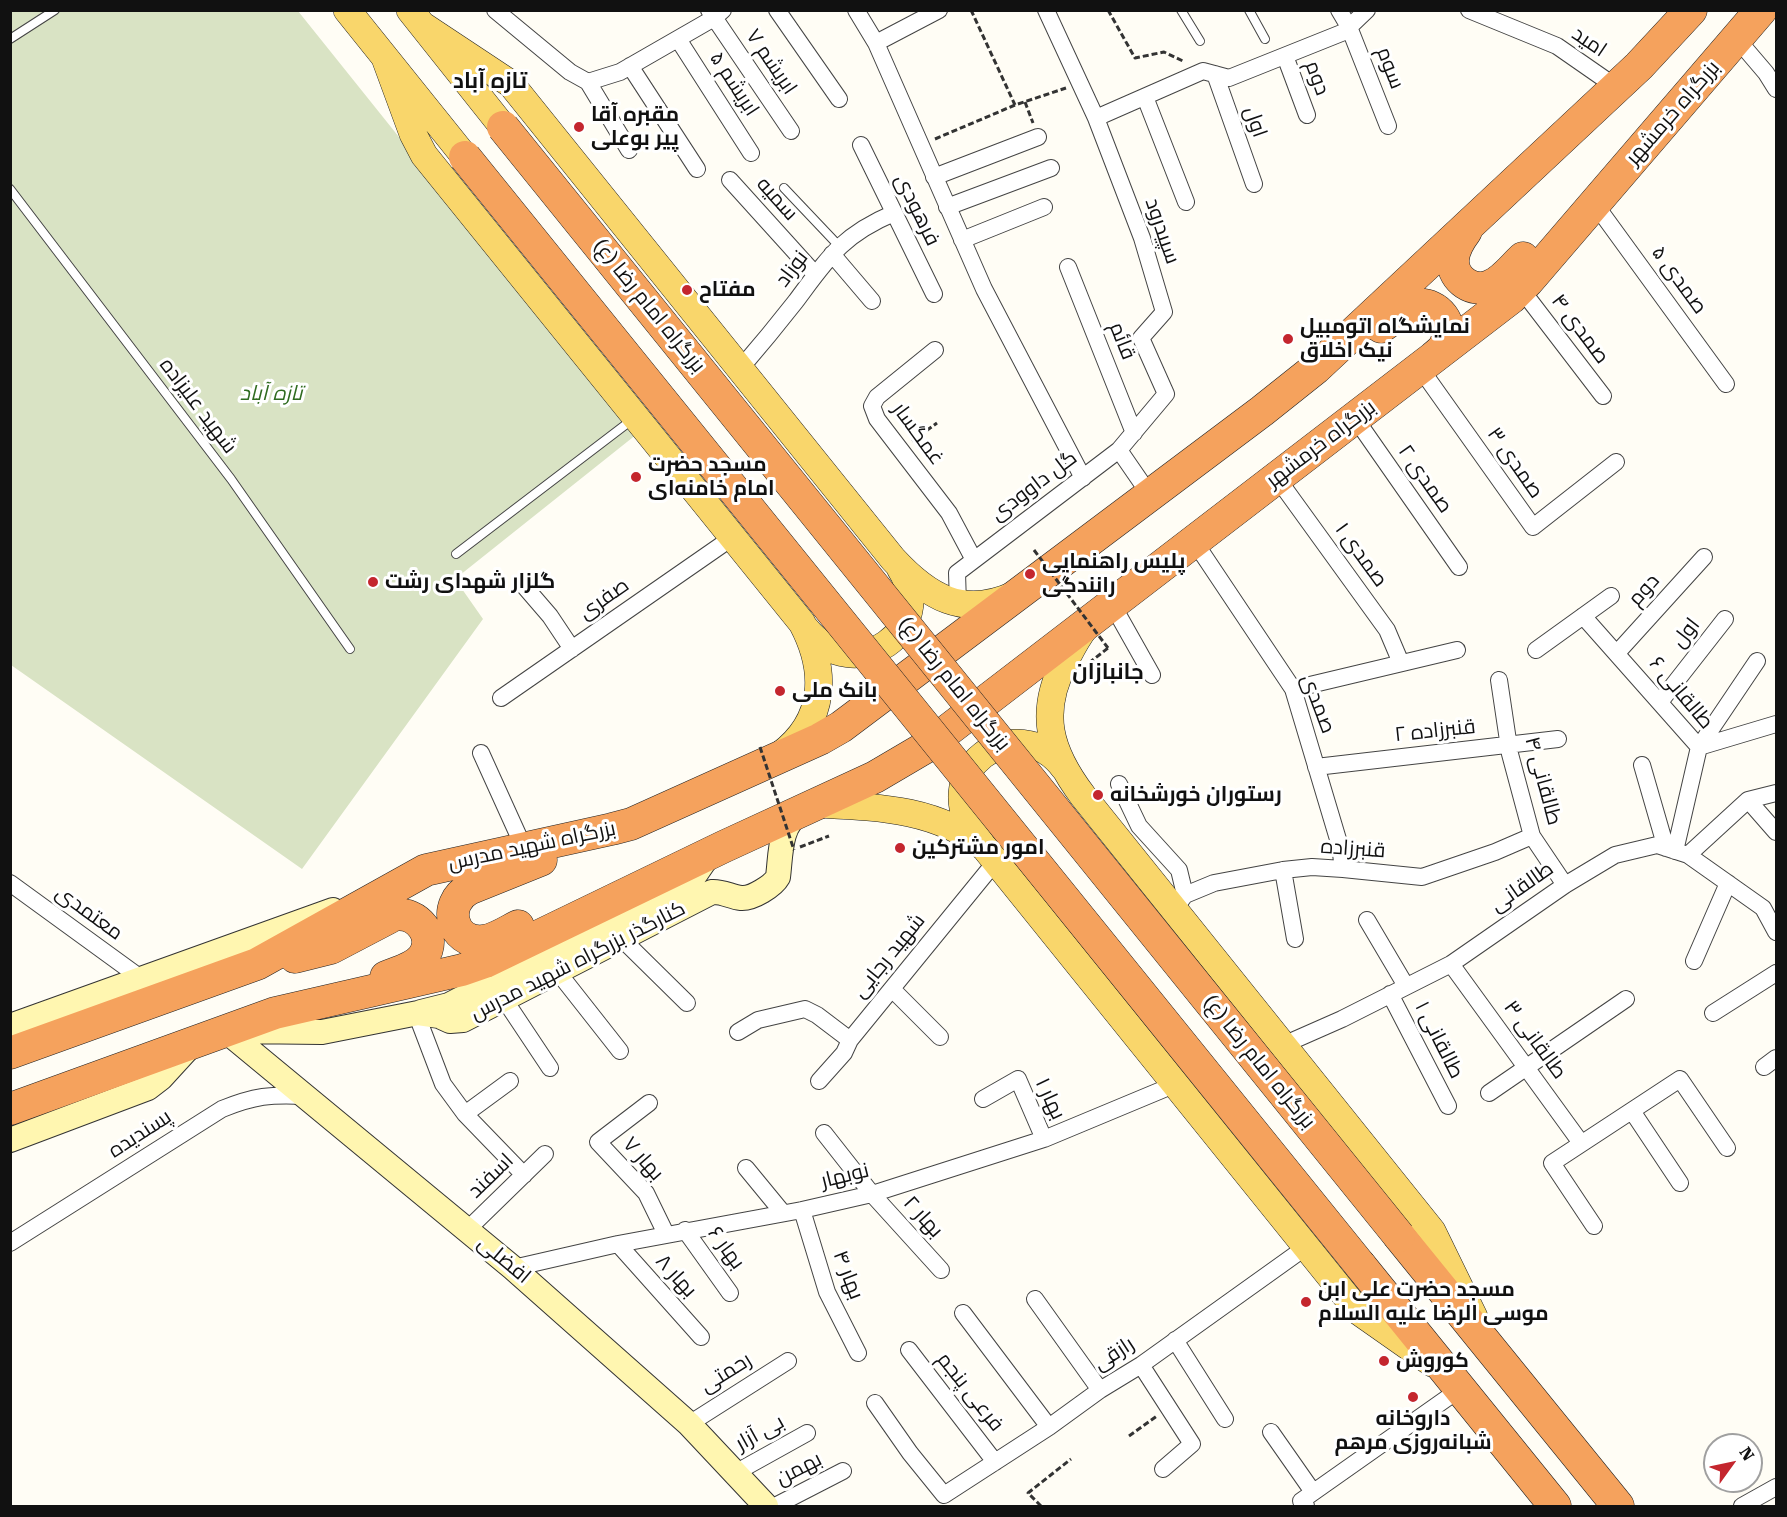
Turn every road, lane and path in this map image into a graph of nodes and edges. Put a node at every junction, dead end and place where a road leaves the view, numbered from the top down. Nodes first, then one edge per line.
1 (55, 10) edge
2 (347, 10) edge
3 (495, 10) edge
4 (777, 10) edge
5 (856, 10) edge
6 (939, 10) edge
7 (971, 10) edge
8 (1046, 10) edge
9 (1108, 10) edge
10 (1182, 10) edge
11 (1249, 10) edge
12 (1339, 10) edge
13 (1367, 10) edge
14 (1469, 10) edge
15 (1692, 10) edge
16 (1761, 10) edge
17 (715, 13) edge
18 (416, 18) edge
19 (1349, 27) junction
20 (10, 39) edge
21 (678, 39) junction
22 (1265, 39) dead end
23 (1737, 39) junction
24 (1200, 42) dead end
25 (876, 43) junction
26 (1285, 56) junction
27 (385, 58) junction
28 (630, 66) junction
29 (1209, 73) junction
30 (588, 82) junction
31 (1080, 84) junction
32 (1616, 87) junction
33 (1776, 90) edge
34 (1145, 97) junction
35 (839, 99) dead end
36 (1015, 105) junction
37 (1676, 110) junction
38 (1307, 115) dead end
39 (1096, 118) junction
40 (1388, 126) dead end
41 (503, 127) joint
42 (791, 131) dead end
43 (1038, 137) dead end
44 (861, 145) dead end
45 (920, 145) junction
46 (629, 150) dead end
47 (751, 153) dead end
48 (465, 157) joint
49 (1052, 168) dead end
50 (697, 169) dead end
51 (934, 177) junction
52 (730, 180) dead end
53 (1254, 184) dead end
54 (784, 188) dead end
55 (10, 189) edge
56 (1186, 202) dead end
57 (1595, 204) junction
58 (947, 207) junction
59 (1044, 207) dead end
60 (894, 213) junction
61 (1470, 225) junction
62 (962, 240) junction
63 (835, 250) junction
64 (1068, 267) dead end
65 (816, 274) junction
66 (1521, 289) junction
67 (934, 294) dead end
68 (872, 301) dead end
69 (935, 350) dead end
70 (1427, 363) junction
71 (740, 369) junction
72 (1726, 384) dead end
73 (1603, 396) dead end
74 (1262, 411) junction
75 (636, 417) junction
76 (1355, 418) junction
77 (937, 423) dead end
78 (1134, 433) junction
79 (901, 450) junction
80 (1119, 450) junction
81 (1616, 462) dead end
82 (1083, 478) junction
83 (1277, 478) junction
84 (1150, 495) junction
85 (733, 537) junction
86 (1194, 541) junction
87 (1034, 550) dead end
88 (456, 554) dead end
89 (1704, 557) dead end
90 (974, 560) junction
91 (894, 561) junction
92 (1459, 567) dead end
93 (525, 587) dead end
94 (1027, 588) junction
95 (1611, 596) dead end
96 (958, 603) junction
97 (1103, 611) junction
98 (1583, 616) junction
99 (1725, 619) dead end
100 (804, 625) junction
101 (350, 649) dead end
102 (572, 649) junction
103 (1457, 650) dead end
104 (1536, 650) dead end
105 (1617, 653) junction
106 (1757, 661) dead end
107 (1401, 663) junction
108 (1083, 668) dead end
109 (1152, 675) dead end
110 (1499, 680) dead end
111 (1293, 689) junction
112 (501, 698) dead end
113 (1660, 702) junction
114 (1776, 724) edge
115 (1558, 739) dead end
116 (1509, 746) junction
117 (1699, 747) junction
118 (481, 753) dead end
119 (760, 756) junction
120 (1642, 765) dead end
121 (1316, 766) junction
122 (1068, 774) junction
123 (1119, 784) dead end
124 (1776, 793) edge
125 (1748, 800) junction
126 (809, 807) junction
127 (631, 824) junction
128 (1776, 832) edge
129 (829, 836) dead end
130 (1532, 836) junction
131 (524, 848) junction
132 (1676, 852) junction
133 (710, 853) junction
134 (992, 856) junction
135 (1343, 869) junction
136 (1283, 870) junction
137 (669, 873) junction
138 (10, 883) edge
139 (1728, 883) junction
140 (400, 885) junction
141 (1565, 885) junction
142 (1180, 902) junction
143 (1367, 920) dead end
144 (1776, 932) edge
145 (622, 939) junction
146 (1295, 939) dead end
147 (1694, 961) dead end
148 (1451, 964) junction
149 (251, 966) junction
150 (557, 971) junction
151 (1776, 974) edge
152 (154, 988) junction
153 (892, 989) junction
154 (1398, 990) junction
155 (504, 999) junction
156 (1626, 999) dead end
157 (687, 1003) dead end
158 (416, 1013) junction
159 (1713, 1013) dead end
160 (325, 1017) junction
161 (10, 1026) edge
162 (226, 1031) junction
163 (738, 1032) dead end
164 (939, 1037) dead end
165 (850, 1040) junction
166 (193, 1042) junction
167 (1283, 1045) junction
168 (620, 1051) dead end
169 (10, 1053) edge
170 (1526, 1066) junction
171 (550, 1068) dead end
172 (510, 1081) dead end
173 (819, 1081) dead end
174 (1173, 1082) junction
175 (298, 1090) junction
176 (1489, 1093) dead end
177 (983, 1099) dead end
178 (649, 1103) dead end
179 (1448, 1106) dead end
180 (10, 1109) edge
181 (1632, 1111) junction
182 (465, 1114) junction
183 (824, 1133) dead end
184 (1044, 1138) junction
185 (10, 1140) edge
186 (1581, 1143) junction
187 (1727, 1148) dead end
188 (545, 1154) dead end
189 (746, 1168) dead end
190 (524, 1175) junction
191 (1680, 1183) dead end
192 (872, 1194) junction
193 (802, 1210) junction
194 (783, 1212) junction
195 (1594, 1226) dead end
196 (467, 1230) junction
197 (686, 1230) junction
198 (666, 1234) junction
199 (10, 1243) edge
200 (618, 1244) junction
201 (1306, 1247) junction
202 (513, 1268) junction
203 (941, 1270) dead end
204 (730, 1293) dead end
205 (1035, 1299) dead end
206 (963, 1313) dead end
207 (701, 1337) dead end
208 (1175, 1340) junction
209 (1486, 1343) junction
210 (909, 1350) dead end
211 (858, 1353) dead end
212 (788, 1361) dead end
213 (1141, 1365) junction
214 (1454, 1382) junction
215 (1100, 1390) junction
216 (875, 1403) dead end
217 (1169, 1409) junction
218 (1225, 1419) dead end
219 (689, 1424) junction
220 (1049, 1427) junction
221 (1271, 1432) dead end
222 (807, 1433) dead end
223 (1129, 1436) dead end
224 (1071, 1459) dead end
225 (995, 1462) junction
226 (1163, 1469) dead end
227 (843, 1471) dead end
228 (735, 1473) junction
229 (1776, 1487) edge
230 (1310, 1499) edge
231 (766, 1506) edge
232 (775, 1506) edge
233 (1040, 1506) edge
234 (1555, 1506) edge
235 (1618, 1506) edge
236 (1742, 1506) edge

1 - 20 lane
2 - 27 main road
3 - 30 street
4 - 35 street
5 - 25 street
6 - 25 street
7 - 36 path
8 - 31 street, سپیدرود
9 - 29 path
10 - 24 lane
11 - 22 lane
12 - 19 street, سوم
13 - 19 street
14 - 32 street, امید
15 - 32 highway
16 - 23 highway, بزرگراه خرمشهر
17 - 21 street
17 - 42 street, ابریشم ۷
18 - 41 main road, بزرگراه امام رضا (ع)
18 - 71 main road, بزرگراه امام رضا (ع)
19 - 26 street
19 - 40 street, سوم
21 - 28 street
21 - 47 street, ابریشم ۵
23 - 33 street
23 - 37 highway, بزرگراه خرمشهر
25 - 45 street
26 - 29 street
26 - 38 street, دوم
27 - 48 main road
27 - 75 main road
28 - 30 street
28 - 50 street
29 - 34 street
29 - 53 street, اول
30 - 46 street
31 - 36 path
31 - 39 street, سپیدرود
32 - 61 highway
34 - 39 street
34 - 56 street
36 - 45 path
37 - 57 highway, بزرگراه خرمشهر
37 - 61 highway
39 - 78 street, سپیدرود
41 - 209 highway, بزرگراه امام رضا (ع), bridge
43 - 51 street
44 - 60 street, فرهودی
45 - 51 street
48 - 214 highway, bridge
49 - 58 street
51 - 58 street
52 - 65 street, سمیه
54 - 63 lane
55 - 101 lane, شهید علیزاده
57 - 66 highway, بزرگراه خرمشهر
57 - 72 street, صمدی ۵
58 - 62 street
59 - 62 street
60 - 63 street, نوزاد
60 - 67 street, فرهودی
61 - 74 highway
62 - 82 street
63 - 65 street, نوزاد
63 - 68 street
64 - 78 street, قائم
65 - 71 street, نوزاد
66 - 70 highway, بزرگراه خرمشهر
66 - 73 street, صمدی ۴
69 - 79 street, غمگسار
70 - 74 highway
70 - 76 highway, بزرگراه خرمشهر
70 - 81 street, صمدی ۳
71 - 91 main road, بزرگراه امام رضا (ع)
74 - 84 highway
75 - 85 main road
75 - 88 lane
76 - 83 highway, بزرگراه خرمشهر
76 - 92 street, صمدی ۲
77 - 79 path
78 - 80 street, سپیدرود
79 - 90 street, غمگسار
80 - 82 street, گل داوودی
80 - 84 street
82 - 90 street, گل داوودی
83 - 86 highway, بزرگراه خرمشهر
83 - 107 street, صمدی ۱
84 - 94 highway
85 - 100 main road
85 - 102 street, صفری
86 - 97 highway, بزرگراه خرمشهر
86 - 111 street, صمدی
87 - 108 path, bridge
89 - 105 street, دوم
90 - 96 street, گل داوودی
91 - 96 main road
91 - 100 main road
93 - 102 street
94 - 96 main road
94 - 119 highway, بزرگراه شهید مدرس
95 - 98 street
97 - 109 street
97 - 122 main road, بزرگراه امام رضا (ع)
97 - 126 highway, بزرگراه خرمشهر
98 - 104 street
98 - 105 street, طالقانی ۶
99 - 113 street, اول
100 - 119 main road
102 - 112 street, صفری
103 - 107 street
105 - 113 street, طالقانی ۶
106 - 117 street
107 - 111 street
110 - 116 street, طالقانی ۴
111 - 121 street, صمدی
113 - 117 street, طالقانی ۶
114 - 117 street
115 - 116 street, قنبرزاده ۲
116 - 121 street, قنبرزاده ۲
116 - 130 street, طالقانی ۴
117 - 132 street, طالقانی ۶
118 - 131 street
119 - 127 highway, بزرگراه شهید مدرس
119 - 129 path, bridge
120 - 132 street
121 - 135 street, صمدی
122 - 134 main road
122 - 142 main road, بزرگراه امام رضا (ع)
123 - 142 street
124 - 125 street
125 - 128 street
125 - 132 street
126 - 133 highway
126 - 134 main road
126 - 145 street, کنارگذر بزرگراه شهید مدرس
127 - 131 highway, بزرگراه شهید مدرس
127 - 137 highway
130 - 135 street, قنبرزاده
130 - 141 street, طالقانی ۴
131 - 140 highway, بزرگراه شهید مدرس
132 - 139 street
132 - 141 street, طالقانی
133 - 137 highway
133 - 158 street
134 - 153 street, شهید رجایی
134 - 174 main road
135 - 136 street, قنبرزاده
136 - 142 street, قنبرزاده
136 - 146 street
137 - 160 highway
138 - 152 street, معتمدی
139 - 144 street
139 - 147 street
140 - 149 highway, بزرگراه شهید مدرس
140 - 152 street
141 - 148 street, طالقانی
142 - 167 main road, بزرگراه امام رضا (ع)
143 - 154 street, طالقانی ۱
145 - 150 street, کنارگذر بزرگراه شهید مدرس
145 - 157 street
148 - 154 street, طالقانی
148 - 170 street, طالقانی ۳
149 - 152 highway, بزرگراه شهید مدرس
149 - 160 highway
150 - 155 street, کنارگذر بزرگراه شهید مدرس
150 - 168 street
151 - 159 street
152 - 161 street
152 - 169 highway, بزرگراه شهید مدرس
153 - 164 street
153 - 165 street, شهید رجایی
154 - 167 street, طالقانی
154 - 179 street, طالقانی ۱
155 - 158 street, کنارگذر بزرگراه شهید مدرس
155 - 171 street
156 - 170 street
158 - 160 street, کنارگذر بزرگراه شهید مدرس
158 - 182 street
160 - 162 highway
160 - 175 street, کنارگذر بزرگراه شهید مدرس
162 - 166 highway
162 - 175 street, افضلی
163 - 165 street
165 - 173 street, شهید رجایی
166 - 180 highway
166 - 185 street
167 - 209 main road, بزرگراه امام رضا (ع)
170 - 176 street
170 - 186 street, طالقانی ۳
172 - 182 street
174 - 184 street, نوبهار
174 - 201 main road
175 - 196 street, افضلی
175 - 199 street, پسندیده
177 - 184 street, بهار ۱
178 - 198 street, بهار ۷
181 - 186 street
181 - 187 street
181 - 191 street
182 - 190 street
183 - 192 street, بهار ۲
184 - 192 street, نوبهار
186 - 195 street
188 - 190 street, اسفند
189 - 194 street
190 - 196 street, اسفند
192 - 193 street, نوبهار
192 - 203 street, بهار ۲
193 - 194 street, نوبهار
193 - 211 street, بهار ۴
194 - 197 street, نوبهار
196 - 202 street, افضلی
197 - 198 street, نوبهار
197 - 204 street, بهار ۶
198 - 200 street, نوبهار
200 - 202 street, نوبهار
200 - 207 street, بهار ۸
201 - 208 street, رازقی
201 - 214 main road
202 - 219 street, افضلی
205 - 215 street
206 - 220 street
208 - 213 street, رازقی
208 - 218 street
209 - 235 highway, بزرگراه امام رضا (ع)
210 - 225 street, فرعی پنجم
212 - 219 street, رحمتی
213 - 215 street, رازقی
213 - 217 street
214 - 230 street
214 - 234 highway
215 - 220 street, رازقی
216 - 225 street, رازقی
217 - 223 path
217 - 226 street
219 - 228 street, افضلی
220 - 225 street, رازقی
221 - 230 street
222 - 228 street, بی آزار
224 - 233 path
227 - 232 street, بهمن
228 - 231 street, افضلی
229 - 236 street

